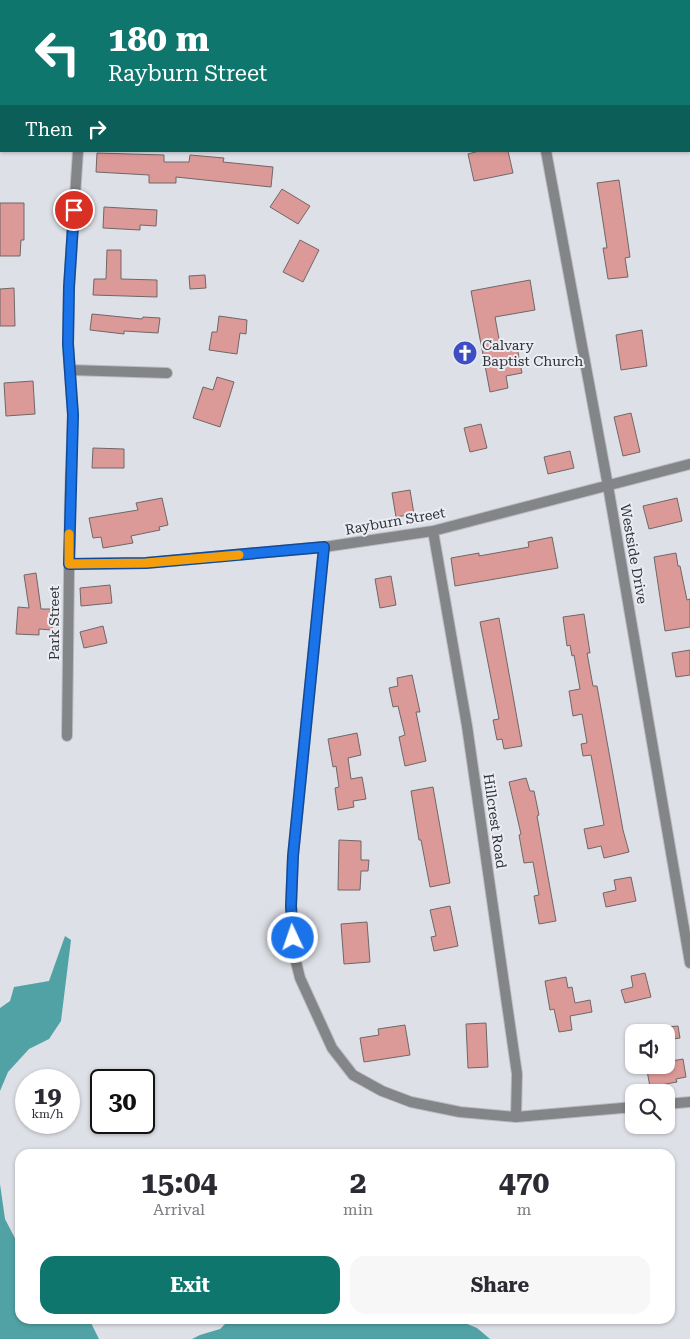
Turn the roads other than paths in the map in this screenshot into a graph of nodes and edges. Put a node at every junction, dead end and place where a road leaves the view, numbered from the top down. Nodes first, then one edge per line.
1 (78, 152) edge
2 (546, 152) edge
3 (70, 370) junction
4 (166, 373) dead end
5 (690, 464) edge
6 (608, 486) junction
7 (434, 530) junction
8 (324, 547) junction
9 (69, 564) junction
10 (67, 736) dead end
11 (690, 963) edge
12 (690, 1102) edge
13 (675, 1103) edge
14 (625, 1108) edge
15 (516, 1117) junction

1 - 3 street, Park Street
2 - 6 street, Westside Drive
3 - 4 street
3 - 9 street, Park Street
5 - 6 street, Rayburn Street
6 - 7 street, Rayburn Street
6 - 11 street, Westside Drive
7 - 8 street, Rayburn Street
7 - 15 street, Hillcrest Road
8 - 9 street, Rayburn Street
8 - 15 street
9 - 10 street, Park Street
12 - 13 street
14 - 15 street

